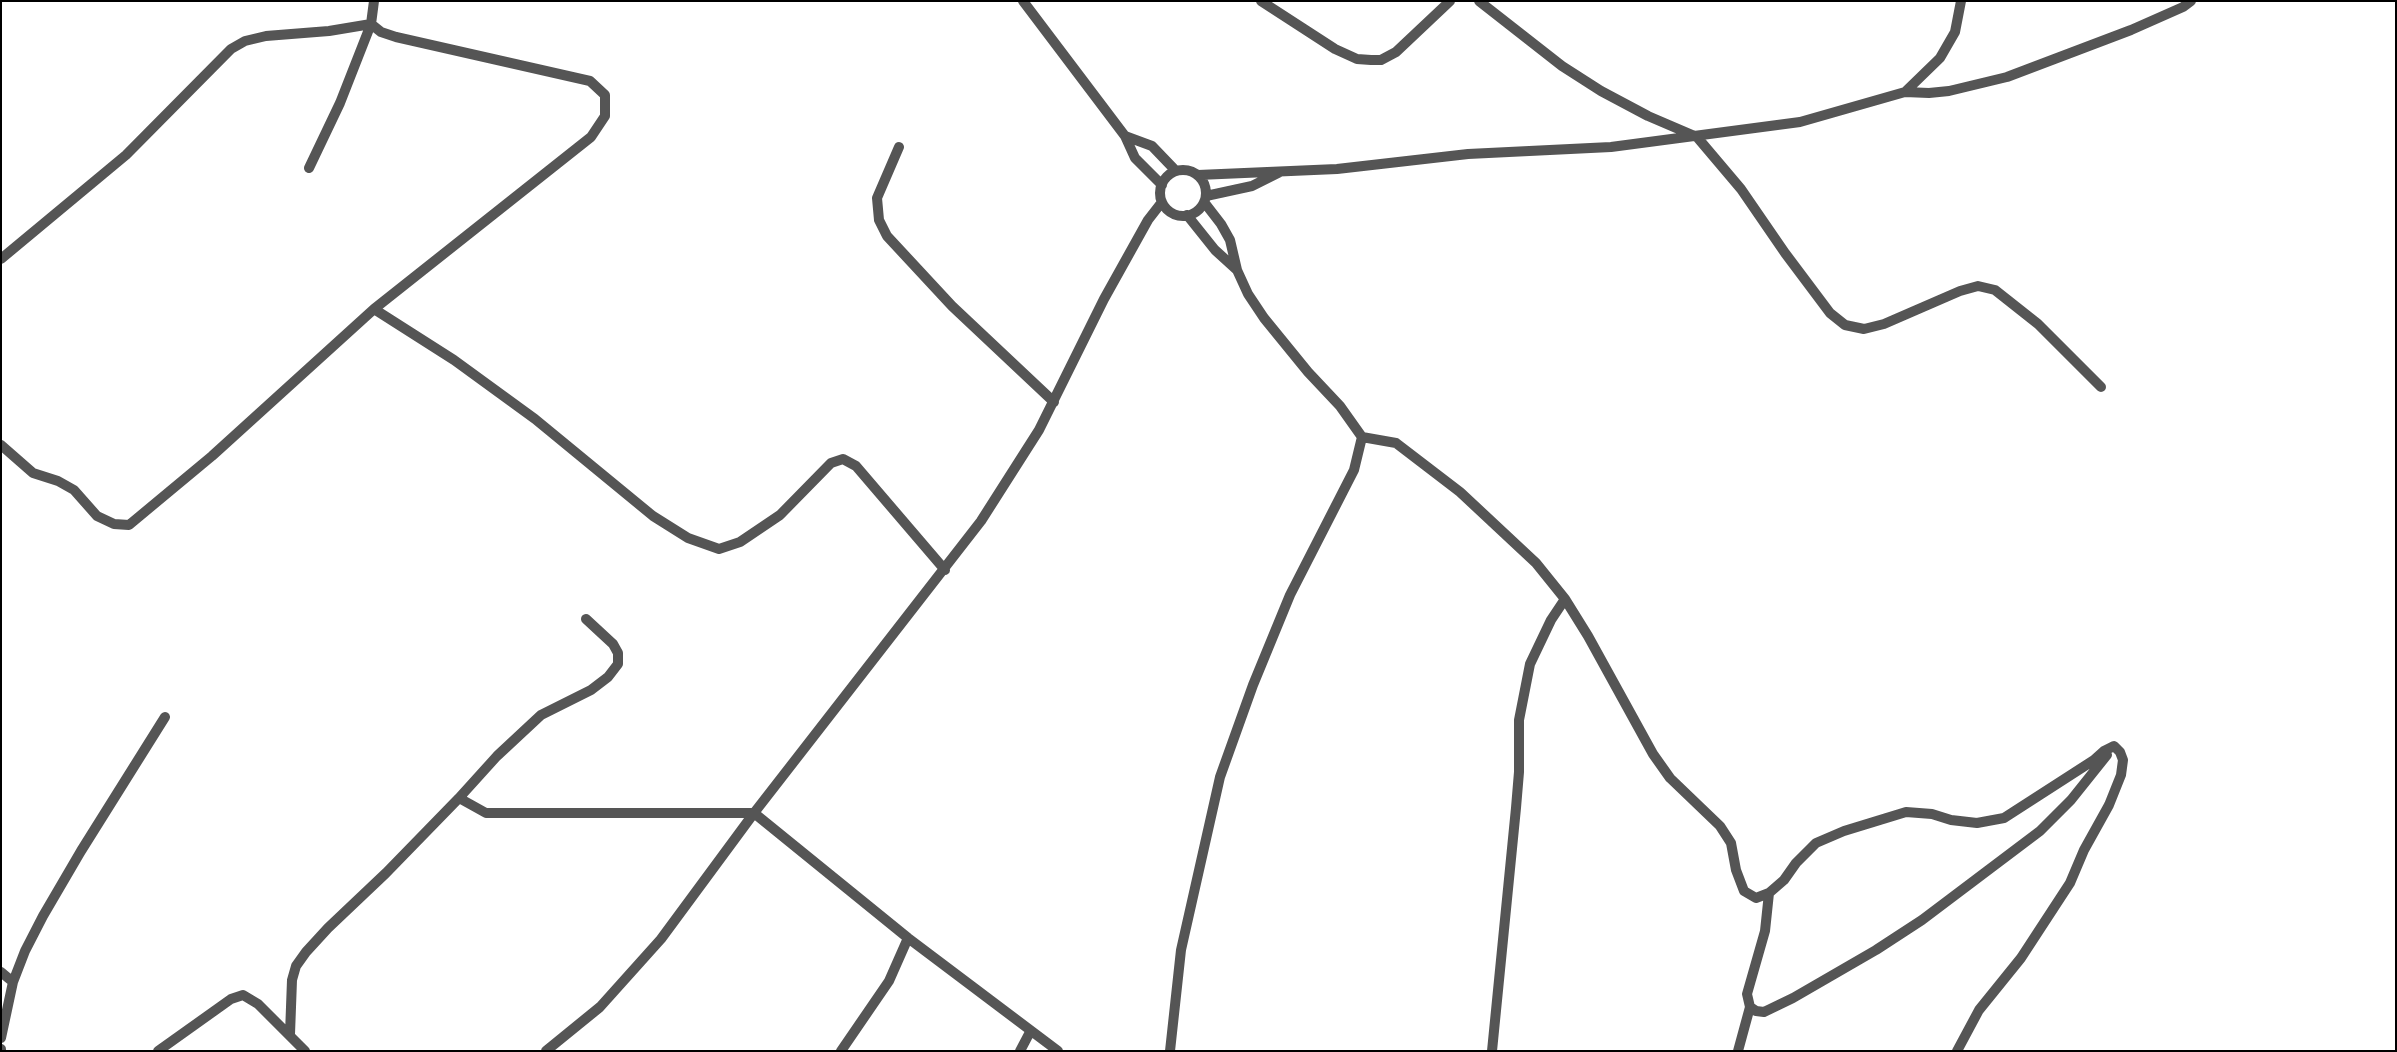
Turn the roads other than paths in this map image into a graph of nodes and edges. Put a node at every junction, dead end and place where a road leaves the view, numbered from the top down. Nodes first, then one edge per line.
1 (374, 1) edge
2 (1023, 1) edge
3 (1261, 1) edge
4 (1450, 1) edge
5 (1479, 1) edge
6 (1961, 1) edge
7 (2191, 1) edge
8 (371, 24) junction
9 (1905, 92) junction
10 (1125, 136) junction
11 (1697, 137) junction
12 (899, 147) dead end
13 (309, 168) dead end
14 (1176, 171) junction
15 (1281, 172) junction
16 (1198, 175) junction
17 (1162, 185) junction
18 (1205, 199) junction
19 (1162, 202) junction
20 (1187, 215) junction
21 (1, 259) edge
22 (1237, 270) junction
23 (374, 309) junction
24 (2101, 387) dead end
25 (1054, 402) junction
26 (1362, 437) junction
27 (1, 445) edge
28 (945, 570) junction
29 (1565, 600) junction
30 (586, 619) dead end
31 (165, 717) dead end
32 (2114, 746) junction
33 (459, 798) junction
34 (754, 813) junction
35 (1770, 893) junction
36 (908, 938) junction
37 (1, 972) edge
38 (13, 982) junction
39 (1750, 1007) junction
40 (1030, 1032) junction
41 (290, 1034) junction
42 (1, 1038) edge
43 (158, 1051) edge
44 (305, 1051) edge
45 (546, 1051) edge
46 (841, 1051) edge
47 (1020, 1051) edge
48 (1058, 1051) edge
49 (1170, 1051) edge
50 (1492, 1051) edge
51 (1738, 1051) edge
52 (1957, 1051) edge

1 - 8 street
2 - 10 street
3 - 4 street
5 - 11 street
6 - 9 street
7 - 9 street
8 - 13 street
8 - 21 street
8 - 23 street
9 - 11 street
10 - 14 street
10 - 17 street
11 - 15 street
11 - 24 street
12 - 25 street
14 - 16 street
14 - 17 street
15 - 16 street
15 - 18 street
16 - 18 street
17 - 19 street
18 - 20 street
18 - 22 street
19 - 20 street
19 - 25 street
20 - 22 street
22 - 26 street
23 - 27 street
23 - 28 street
25 - 28 street
26 - 29 street
26 - 49 street
28 - 34 street
29 - 35 street
29 - 50 street
30 - 33 street
31 - 38 street
32 - 35 street
32 - 39 street
32 - 52 street
33 - 34 street
33 - 41 street
34 - 36 street
34 - 45 street
35 - 39 street
36 - 40 street
36 - 46 street
37 - 38 street
38 - 42 street
39 - 51 street
40 - 47 street
40 - 48 street
41 - 43 street
41 - 44 street

